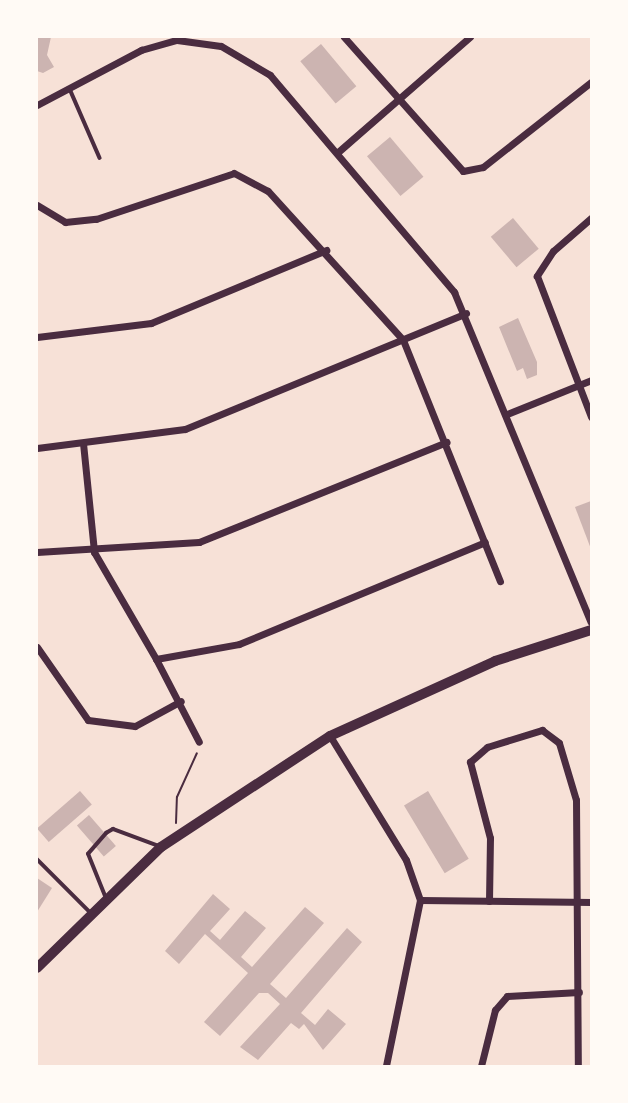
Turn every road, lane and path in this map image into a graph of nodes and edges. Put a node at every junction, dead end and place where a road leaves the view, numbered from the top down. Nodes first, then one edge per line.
1 (344, 37) edge
2 (470, 37) edge
3 (591, 82) edge
4 (70, 87) junction
5 (397, 101) junction
6 (37, 105) edge
7 (338, 152) junction
8 (100, 158) dead end
9 (37, 205) edge
10 (591, 218) edge
11 (326, 250) junction
12 (466, 313) junction
13 (37, 337) edge
14 (402, 340) junction
15 (591, 380) edge
16 (579, 385) junction
17 (507, 414) junction
18 (591, 417) edge
19 (447, 442) junction
20 (83, 443) junction
21 (37, 448) edge
22 (485, 542) junction
23 (37, 552) edge
24 (93, 552) junction
25 (500, 581) dead end
26 (591, 622) edge
27 (591, 629) edge
28 (37, 647) edge
29 (156, 659) junction
30 (181, 701) junction
31 (330, 736) junction
32 (199, 742) joint
33 (179, 833) junction
34 (161, 847) junction
35 (37, 859) edge
36 (105, 896) junction
37 (420, 900) junction
38 (489, 901) junction
39 (578, 902) junction
40 (591, 902) edge
41 (89, 911) junction
42 (37, 968) edge
43 (579, 992) junction
44 (386, 1066) edge
45 (481, 1066) edge
46 (578, 1066) edge

1 - 5 street
2 - 5 street
3 - 5 street
4 - 6 street
4 - 7 street
4 - 8 lane
5 - 7 street
7 - 12 street
9 - 11 street
10 - 16 street
11 - 13 street
11 - 14 street
12 - 14 street
12 - 17 street
14 - 19 street
14 - 20 street
15 - 16 street
16 - 17 street
16 - 18 street
17 - 26 street
19 - 22 street
19 - 24 street
20 - 21 street
20 - 24 street
22 - 25 street
22 - 29 street
23 - 24 street
24 - 29 street
27 - 31 street
28 - 30 street
29 - 30 street
30 - 32 street
31 - 33 street
31 - 37 street
32 - 33 path
33 - 34 street
34 - 36 street
34 - 36 lane
35 - 41 lane
36 - 41 street
37 - 38 street
37 - 44 street
38 - 39 street
38 - 39 street
39 - 40 street
39 - 43 street
41 - 42 street
43 - 45 street
43 - 46 street

